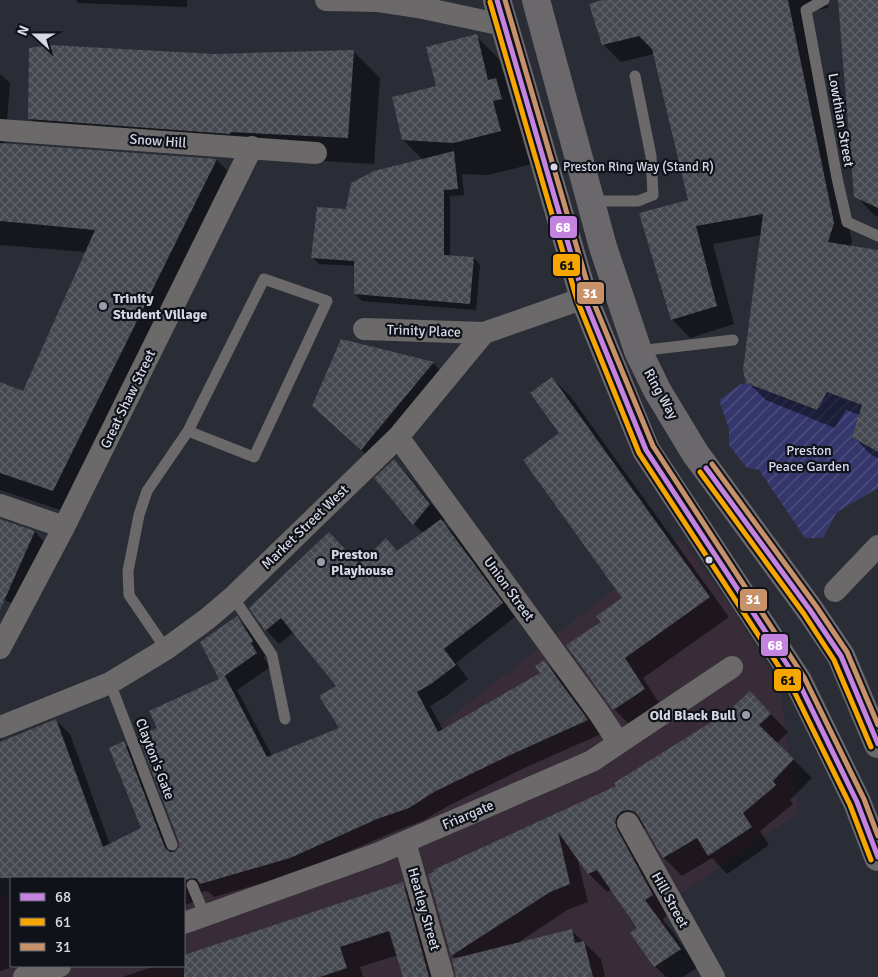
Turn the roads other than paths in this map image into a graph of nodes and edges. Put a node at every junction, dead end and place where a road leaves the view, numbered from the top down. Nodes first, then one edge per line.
1 (326, 0) edge
2 (378, 0) edge
3 (467, 0) edge
4 (536, 0) edge
5 (824, 0) edge
6 (494, 15) edge
7 (635, 76) dead end
8 (0, 130) edge
9 (252, 147) junction
10 (316, 153) dead end
11 (590, 201) junction
12 (878, 236) edge
13 (584, 298) junction
14 (364, 329) dead end
15 (484, 333) junction
16 (733, 340) dead end
17 (638, 351) junction
18 (188, 431) junction
19 (398, 437) junction
20 (0, 505) edge
21 (64, 527) junction
22 (878, 546) edge
23 (835, 591) dead end
24 (233, 597) junction
25 (2, 640) edge
26 (166, 649) junction
27 (732, 667) dead end
28 (110, 684) junction
29 (285, 719) dead end
30 (0, 727) edge
31 (618, 742) junction
32 (878, 744) edge
33 (628, 823) dead end
34 (405, 842) junction
35 (172, 845) dead end
36 (878, 858) edge
37 (192, 885) dead end
38 (205, 916) junction
39 (185, 923) edge
40 (57, 967) edge
41 (24, 977) edge
42 (443, 977) edge
43 (714, 977) edge

1 - 2 street
2 - 6 street
3 - 6 street
4 - 11 highway, Ring Way
5 - 12 lane, Lowthian Street
6 - 13 highway
7 - 11 lane
8 - 9 street, Snow Hill
9 - 10 street, Snow Hill
9 - 21 street, Great Shaw Street
11 - 17 highway, Ring Way
13 - 15 street
13 - 36 highway
14 - 15 street, Trinity Place
15 - 19 street, Market Street West
16 - 17 lane
17 - 32 highway, Ring Way
18 - 18 lane
18 - 26 lane
19 - 24 street, Market Street West
19 - 31 street, Union Street
20 - 21 street
21 - 25 street, Great Shaw Street
22 - 23 street
24 - 26 street, Market Street West
24 - 29 lane
26 - 28 street, Market Street West
27 - 31 street, Friargate
28 - 30 street, Market Street West
28 - 35 lane, Clayton's Gate
31 - 34 street, Friargate
33 - 43 street, Hill Street
34 - 38 street, Friargate
34 - 42 street, Heatley Street
37 - 38 lane
38 - 39 street, Friargate
40 - 41 street

